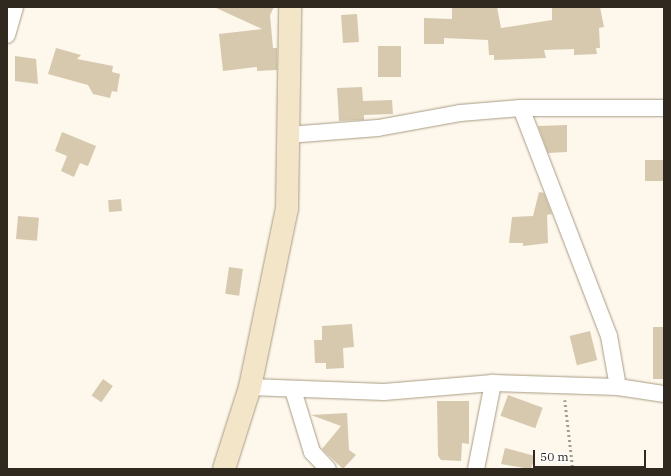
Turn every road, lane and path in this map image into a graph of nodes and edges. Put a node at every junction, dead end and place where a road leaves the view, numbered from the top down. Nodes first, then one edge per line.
1 (14, 7) edge
2 (290, 7) edge
3 (7, 34) edge
4 (522, 108) junction
5 (664, 108) edge
6 (288, 135) junction
7 (493, 383) junction
8 (564, 386) junction
9 (250, 387) junction
10 (618, 387) junction
11 (293, 390) junction
12 (664, 394) edge
13 (224, 469) edge
14 (328, 469) edge
15 (476, 469) edge
16 (573, 469) edge

1 - 3 street
2 - 6 street
4 - 5 street
4 - 6 street
4 - 10 street
6 - 9 street
7 - 8 street
7 - 11 street
7 - 15 street
8 - 10 street
8 - 16 path
9 - 11 street
9 - 13 street
10 - 12 street
11 - 14 street

